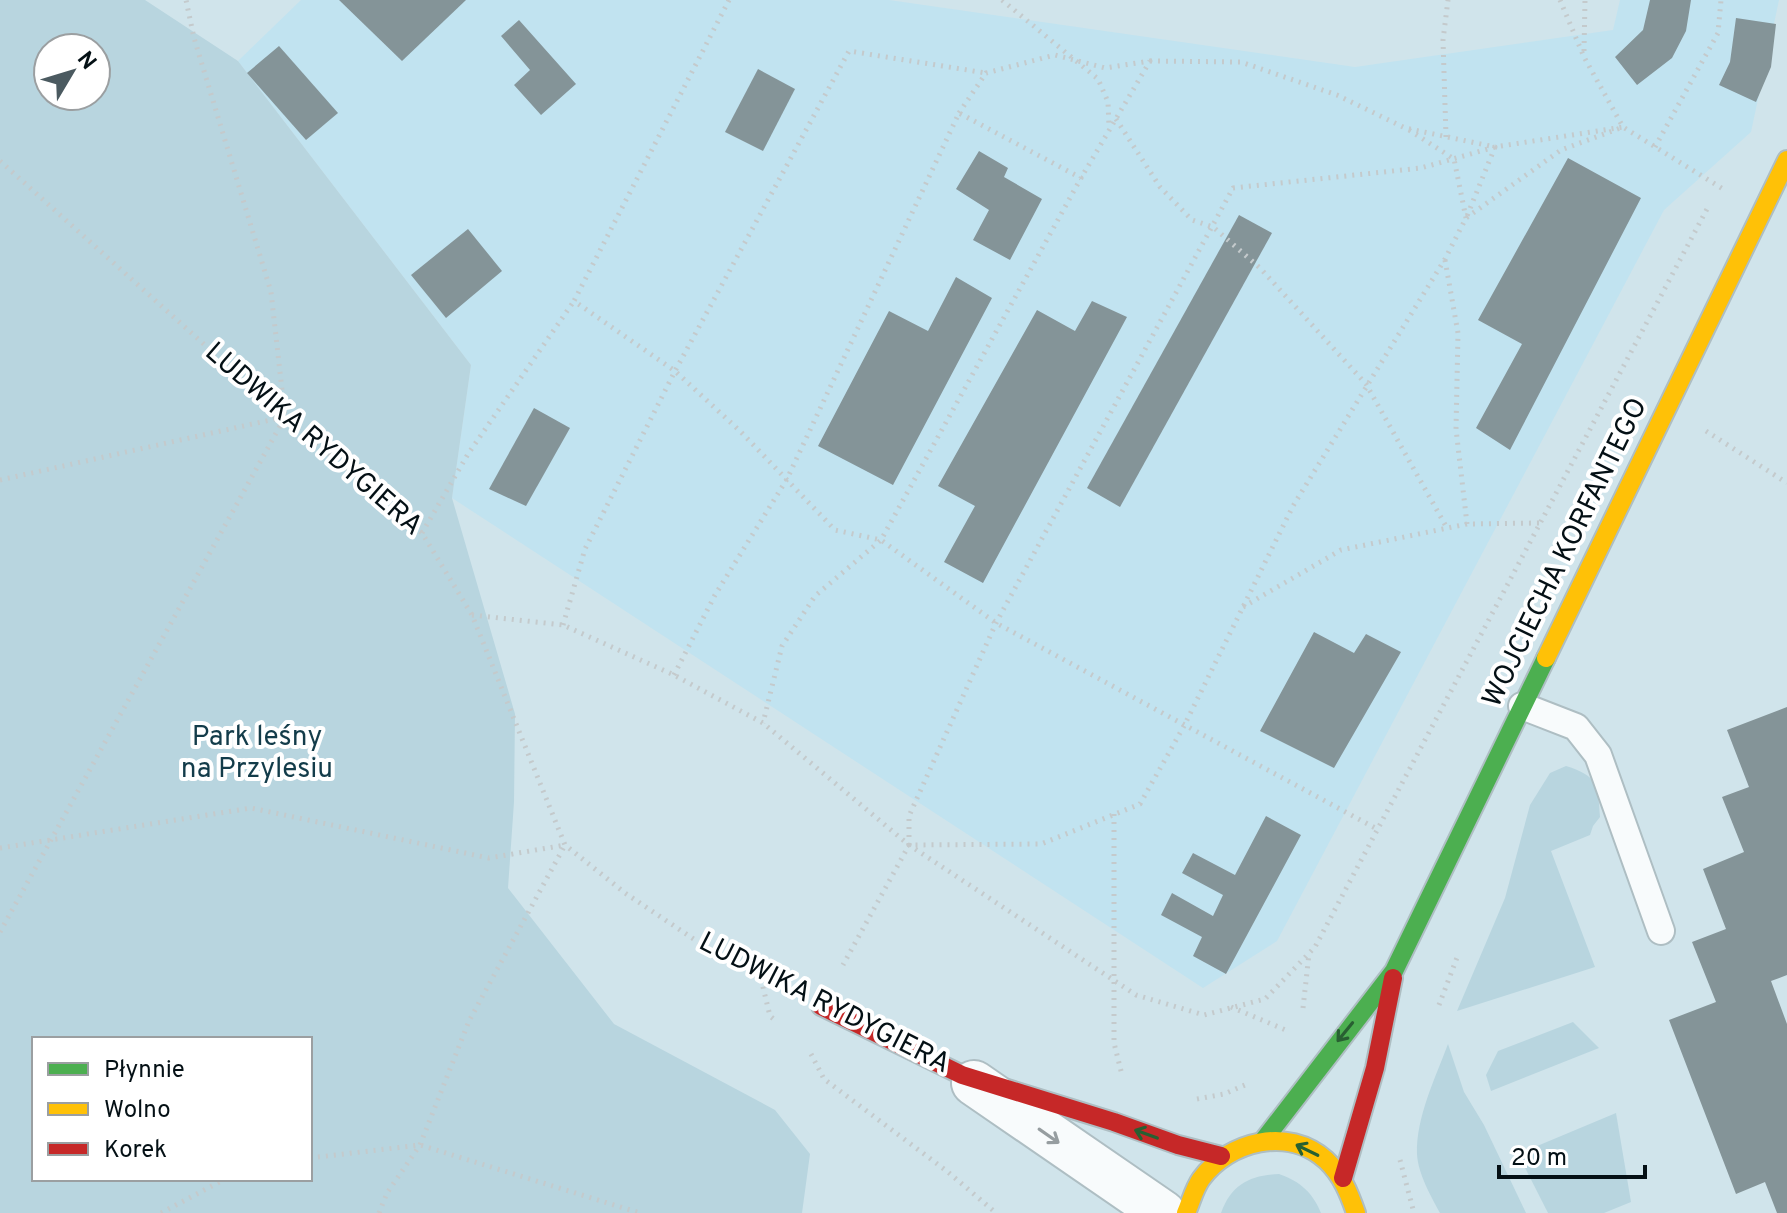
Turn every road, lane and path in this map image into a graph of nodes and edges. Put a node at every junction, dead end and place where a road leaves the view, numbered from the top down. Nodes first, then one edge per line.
1 (186, 0) edge
2 (729, 0) edge
3 (1002, 0) edge
4 (1448, 0) edge
5 (1560, 0) edge
6 (1585, 0) edge
7 (1721, 0) edge
8 (1584, 57) junction
9 (1150, 61) junction
10 (1080, 62) junction
11 (986, 73) junction
12 (959, 113) junction
13 (1116, 119) junction
14 (1623, 127) junction
15 (1405, 128) junction
16 (1110, 129) junction
17 (1446, 137) junction
18 (1495, 147) junction
19 (1655, 147) junction
20 (1454, 159) junction
21 (1787, 160) edge
22 (0, 161) edge
23 (1081, 178) junction
24 (1711, 200) dead end
25 (1762, 211) junction
26 (1466, 218) junction
27 (1213, 227) junction
28 (1445, 259) junction
29 (574, 301) junction
30 (675, 371) junction
31 (1366, 384) junction
32 (1670, 404) junction
33 (285, 417) junction
34 (787, 479) junction
35 (0, 480) edge
36 (1787, 483) edge
37 (1540, 523) junction
38 (1467, 524) junction
39 (1447, 528) junction
40 (422, 533) junction
41 (881, 540) junction
42 (1243, 607) junction
43 (472, 615) junction
44 (996, 623) junction
45 (563, 625) junction
46 (674, 675) junction
47 (1522, 706) junction
48 (763, 723) junction
49 (1184, 726) junction
50 (1114, 814) junction
51 (1377, 829) junction
52 (54, 839) junction
53 (565, 845) junction
54 (909, 845) junction
55 (0, 848) edge
56 (1661, 931) dead end
57 (0, 932) edge
58 (1309, 953) junction
59 (1394, 971) junction
60 (761, 978) junction
61 (1115, 982) junction
62 (821, 1006) junction
63 (1231, 1007) junction
64 (1302, 1022) dead end
65 (782, 1025) dead end
66 (1300, 1036) dead end
67 (806, 1043) dead end
68 (962, 1075) junction
69 (1125, 1086) dead end
70 (1263, 1141) junction
71 (420, 1145) junction
72 (1221, 1156) junction
73 (312, 1158) edge
74 (1343, 1178) junction
75 (221, 1181) edge
76 (161, 1213) edge
77 (379, 1213) edge
78 (640, 1213) edge
79 (996, 1213) edge
80 (1163, 1213) edge
81 (1186, 1213) edge
82 (1356, 1213) edge

1 - 33 path
2 - 29 path
3 - 10 path
4 - 17 path
5 - 8 path
6 - 8 path
7 - 19 path
8 - 14 path
9 - 10 path
9 - 13 path
9 - 15 path
10 - 11 path
10 - 16 path
11 - 12 path
11 - 30 path
12 - 23 path
12 - 34 path
13 - 16 path
13 - 27 path
14 - 18 path
14 - 19 path
14 - 26 path
15 - 17 path
15 - 20 path
16 - 23 path
17 - 18 path
18 - 20 path
18 - 26 path
19 - 25 path
20 - 26 path
20 - 27 path
21 - 25 street, WOJCIECHA KORFANTEGO
22 - 33 path, LUDWIKA RYDYGIERA
23 - 41 path
24 - 37 path
25 - 32 street, WOJCIECHA KORFANTEGO
26 - 28 path
27 - 31 path
27 - 44 path
28 - 31 path
28 - 38 path
29 - 30 path
29 - 40 path
30 - 34 path
30 - 45 path
31 - 39 path
31 - 42 path
32 - 36 path
32 - 47 street, WOJCIECHA KORFANTEGO
33 - 35 path
33 - 40 path, LUDWIKA RYDYGIERA
33 - 52 path
34 - 41 path
34 - 46 path
37 - 38 path
37 - 51 path
38 - 39 path
39 - 42 path
40 - 43 path, LUDWIKA RYDYGIERA
41 - 44 path
41 - 48 path
42 - 49 path
43 - 45 path
43 - 53 path, LUDWIKA RYDYGIERA
44 - 49 path
44 - 54 path
45 - 46 path
46 - 48 path
47 - 56 lane
47 - 59 street, WOJCIECHA KORFANTEGO
48 - 54 path
49 - 50 path
49 - 51 path
50 - 54 path
50 - 61 path
51 - 58 path
52 - 53 path
52 - 55 path
52 - 57 path
53 - 60 path, LUDWIKA RYDYGIERA
53 - 71 path
54 - 61 path
54 - 62 path
58 - 63 path
58 - 64 path
59 -> 70 street, WOJCIECHA KORFANTEGO
59 - 74 street, WOJCIECHA KORFANTEGO
60 - 62 path, LUDWIKA RYDYGIERA
60 - 65 path
61 - 63 path
61 - 69 path
62 - 68 street, LUDWIKA RYDYGIERA
63 - 66 path
67 - 79 path
72 -> 68 street, LUDWIKA RYDYGIERA
68 -> 80 street, LUDWIKA RYDYGIERA
70 - 72 street
74 -> 70 street
71 - 73 path
71 - 77 path
71 - 78 path
72 - 81 street
74 - 82 street
75 - 76 path

